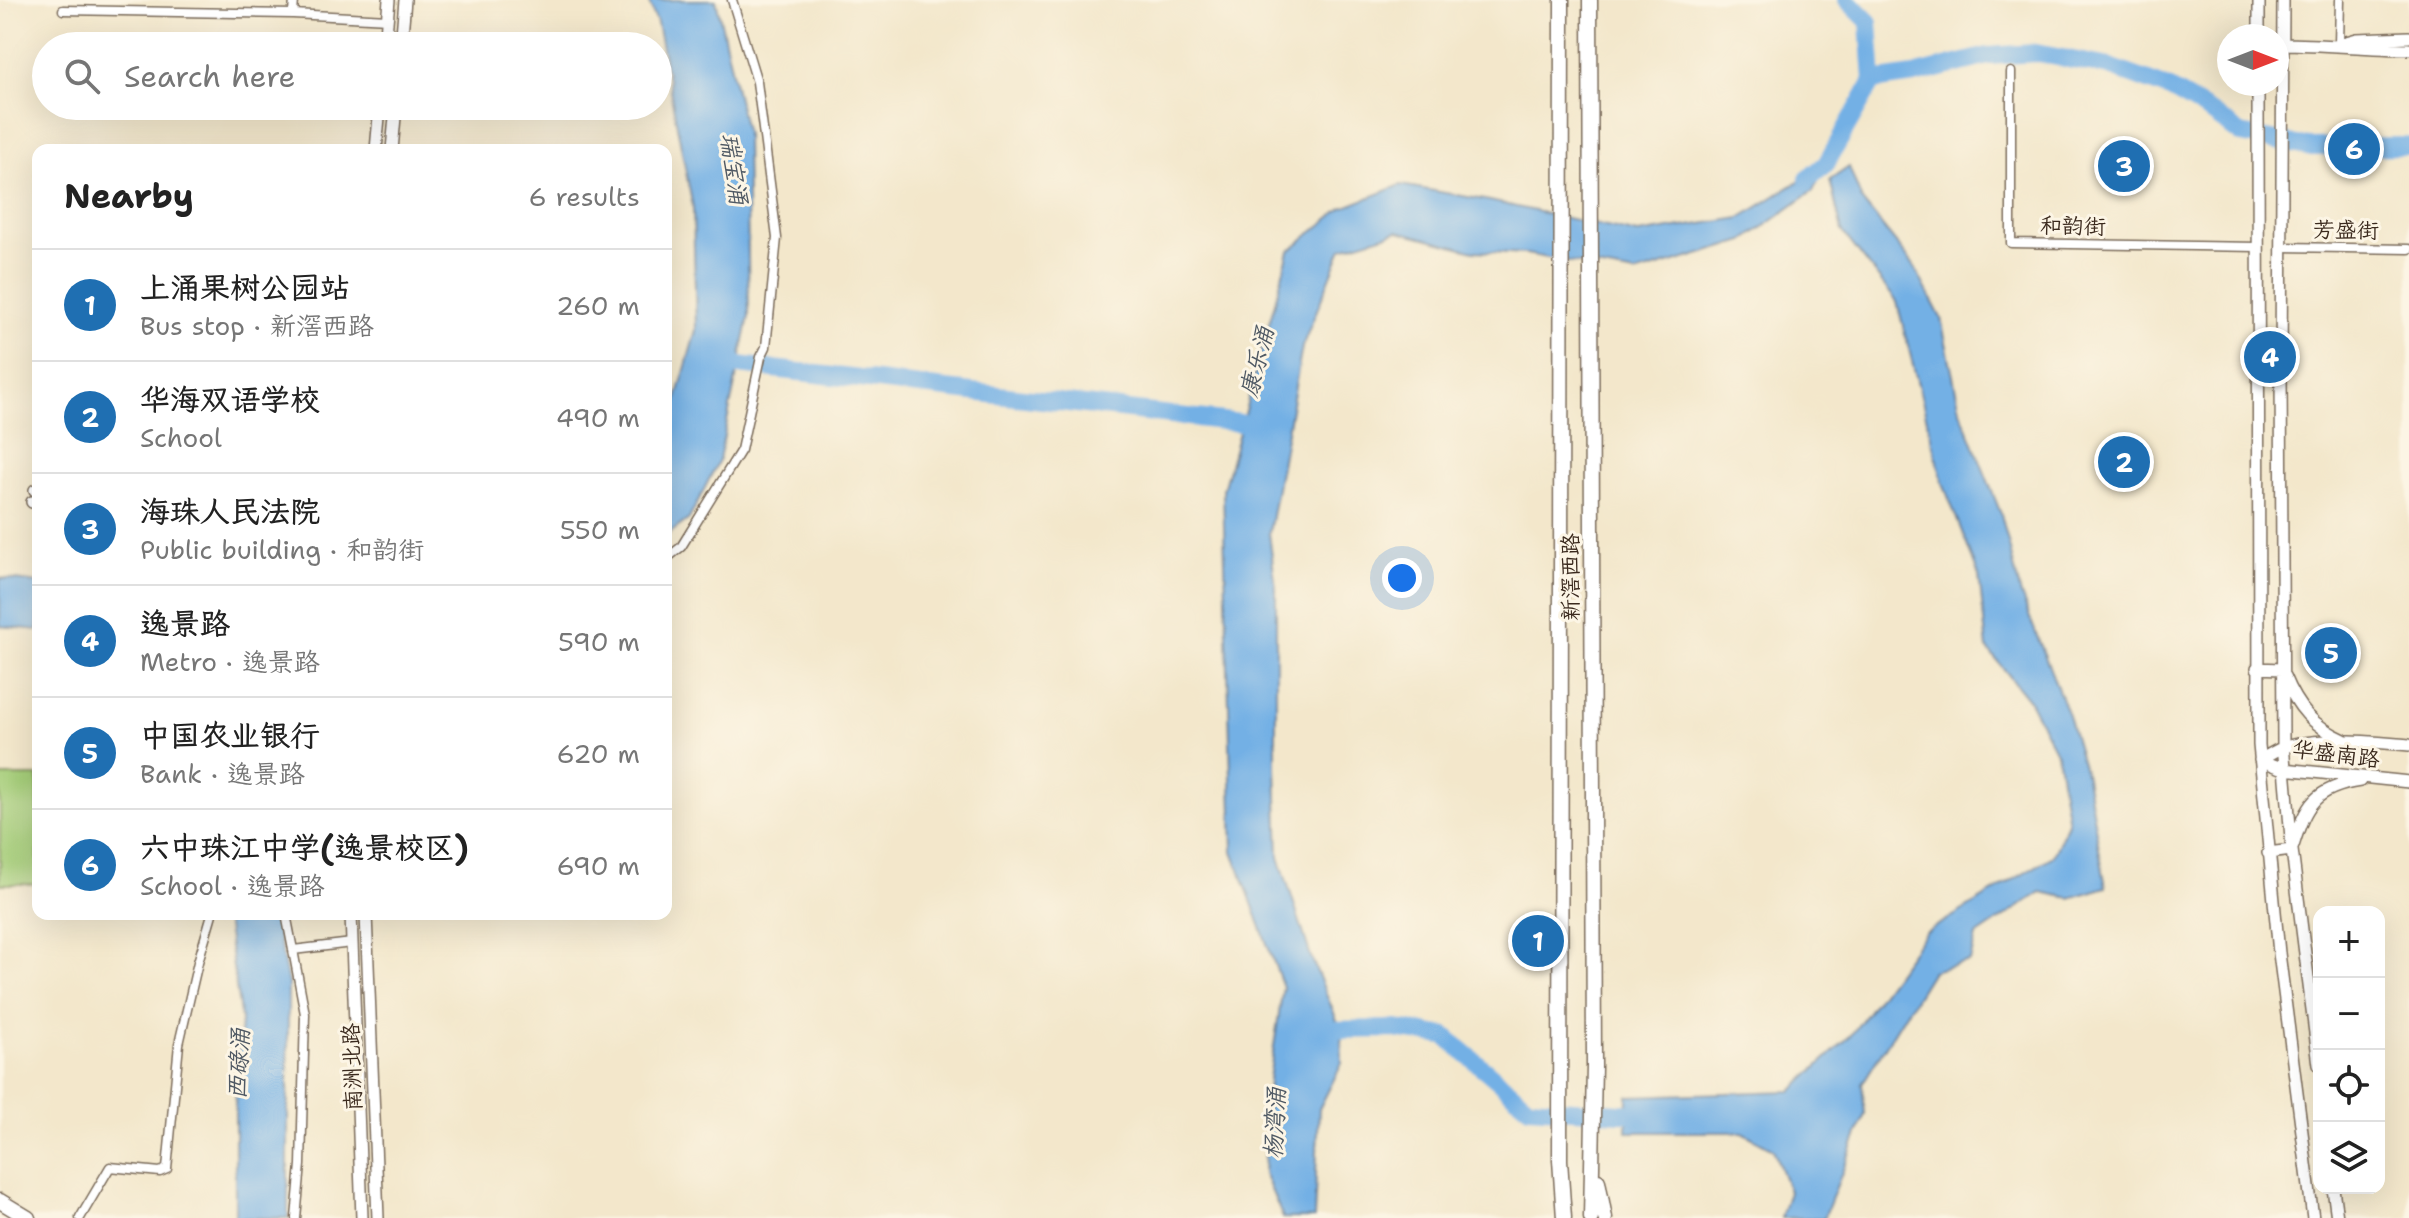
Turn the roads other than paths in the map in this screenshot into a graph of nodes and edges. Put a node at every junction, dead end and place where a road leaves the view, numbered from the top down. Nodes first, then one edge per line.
1 (294, 0) edge
2 (389, 0) edge
3 (405, 0) edge
4 (732, 0) edge
5 (1562, 0) edge
6 (1590, 0) edge
7 (2259, 0) edge
8 (2283, 0) edge
9 (2340, 0) edge
10 (63, 10) dead end
11 (293, 14) junction
12 (388, 19) junction
13 (2259, 24) edge
14 (2283, 24) edge
15 (387, 32) edge
16 (402, 32) edge
17 (2409, 37) edge
18 (2289, 44) edge
19 (2339, 44) junction
20 (2409, 49) edge
21 (2011, 72) dead end
22 (2258, 96) edge
23 (2283, 96) edge
24 (379, 120) edge
25 (395, 120) edge
26 (377, 144) edge
27 (393, 144) edge
28 (2258, 247) junction
29 (2283, 247) junction
30 (2409, 249) edge
31 (672, 554) edge
32 (2257, 668) junction
33 (2281, 669) junction
34 (2348, 742) junction
35 (2409, 745) edge
36 (2283, 748) junction
37 (2260, 760) junction
38 (2284, 769) junction
39 (2369, 779) junction
40 (2409, 782) edge
41 (2292, 850) junction
42 (2268, 853) junction
43 (210, 920) edge
44 (287, 920) edge
45 (351, 920) edge
46 (366, 920) edge
47 (352, 943) junction
48 (293, 950) junction
49 (2317, 1050) edge
50 (1592, 1153) junction
51 (1560, 1160) junction
52 (2334, 1194) edge
53 (0, 1201) edge
54 (28, 1218) edge
55 (80, 1218) edge
56 (296, 1218) edge
57 (362, 1218) edge
58 (378, 1218) edge
59 (1555, 1218) edge
60 (1564, 1218) edge
61 (1591, 1218) edge
62 (1605, 1218) edge
63 (2313, 1218) edge
64 (2337, 1218) edge

1 - 11 street
2 - 12 main road
3 - 16 main road
4 - 31 street
5 - 51 highway, 新滘西路
6 - 50 highway, 新滘西路
7 - 13 main road
8 - 14 main road
9 - 19 street
10 - 11 street
11 - 12 street
12 - 15 main road
17 - 19 main road
18 - 19 main road
19 - 20 main road
21 - 28 street, 和韵街
22 - 28 main road
23 - 29 main road
24 - 26 main road
25 - 27 main road
28 - 32 main road
29 - 30 street, 芳盛街
29 - 33 main road
32 - 33 main road
32 - 37 main road
33 - 34 main road
33 - 36 main road
34 - 35 main road
34 - 36 main road
36 - 37 main road
36 - 38 main road
37 - 38 main road, 华盛南路
37 - 42 main road
38 - 39 main road, 华盛南路
38 - 41 main road
39 - 40 main road, 华盛南路
39 - 41 main road
41 - 42 main road
41 - 49 main road
42 - 63 main road
43 - 55 street
44 - 48 street
45 - 47 main road, 南洲北路
46 - 58 main road, 南洲北路
47 - 48 street
47 - 57 main road, 南洲北路
48 - 56 street
50 - 61 highway
50 - 62 highway
51 - 59 highway
51 - 60 highway
52 - 64 main road
53 - 54 highway

